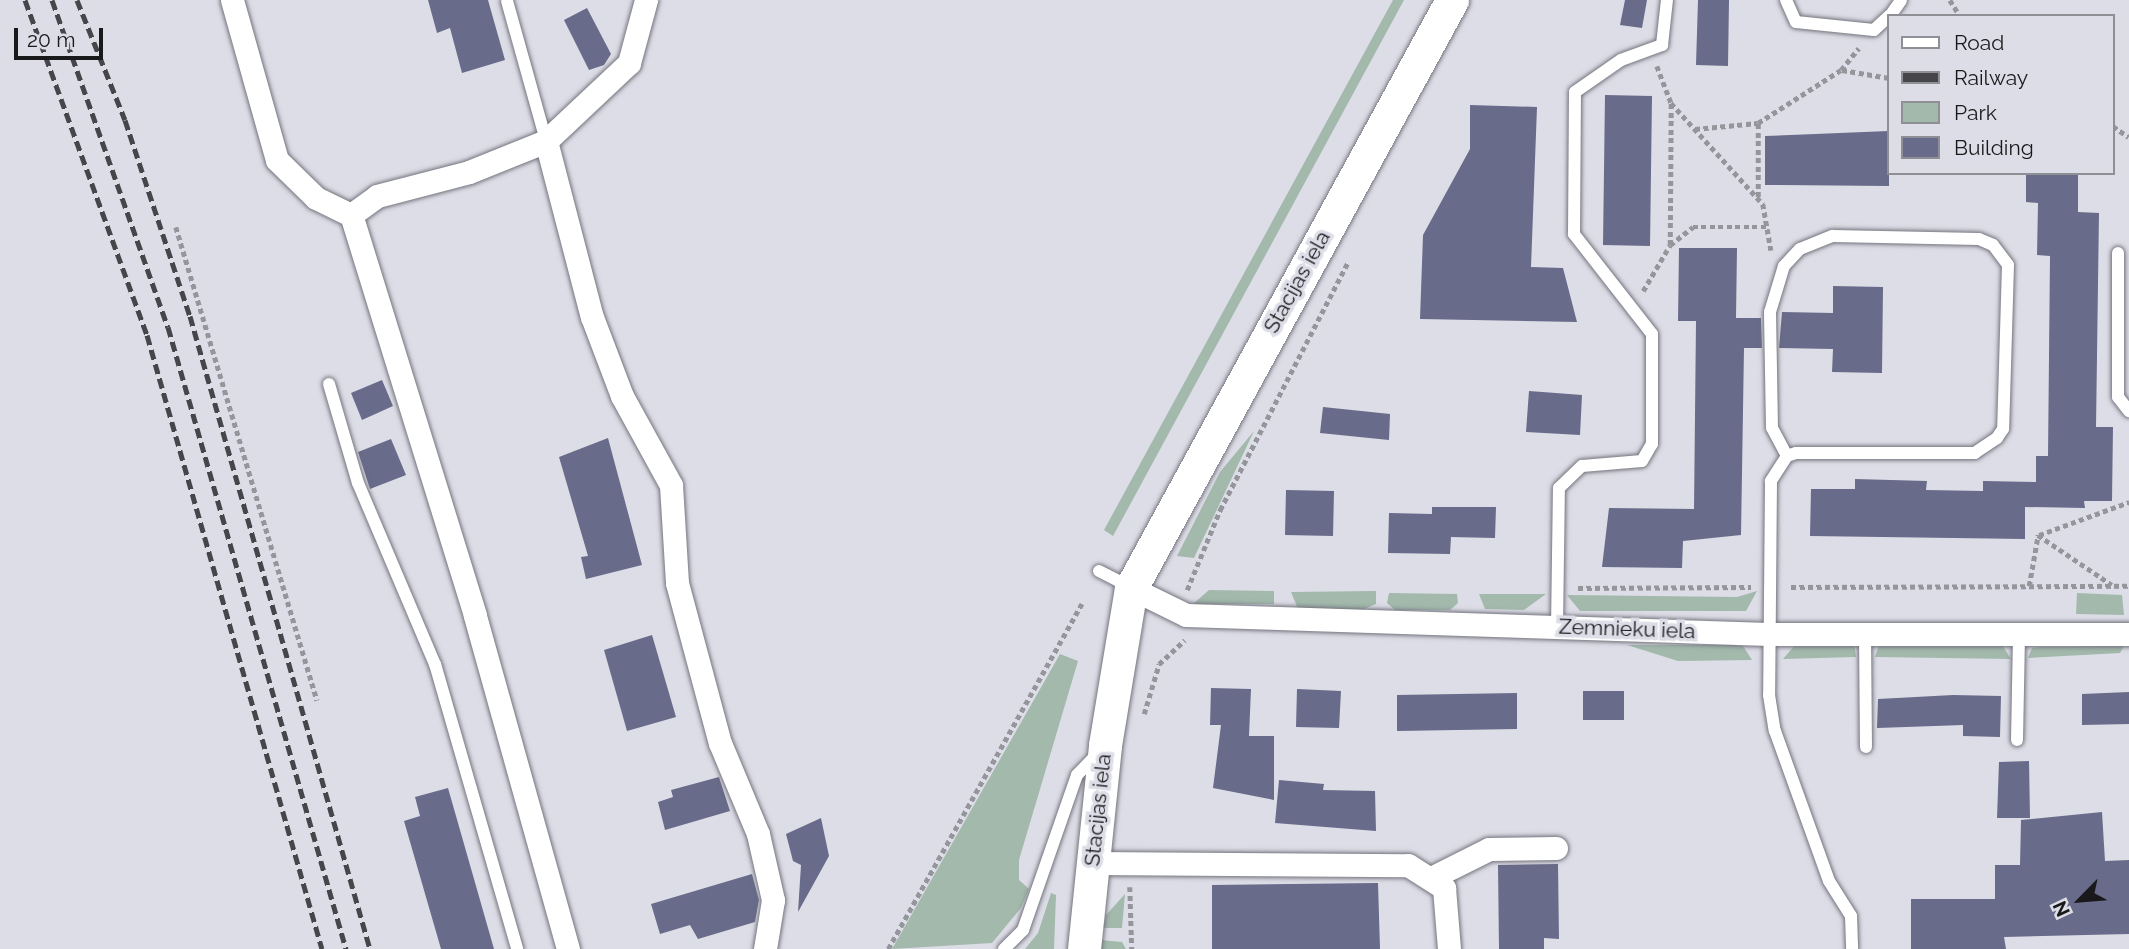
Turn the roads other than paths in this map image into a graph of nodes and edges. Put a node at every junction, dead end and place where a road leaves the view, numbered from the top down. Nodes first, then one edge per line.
1 (232, 0) edge
2 (646, 0) edge
3 (1452, 0) edge
4 (1667, 0) edge
5 (1786, 0) edge
6 (507, 1) edge
7 (1888, 17) edge
8 (546, 141) junction
9 (351, 215) junction
10 (2118, 253) dead end
11 (329, 384) dead end
12 (2129, 411) edge
13 (1787, 456) junction
14 (1099, 571) dead end
15 (1137, 577) junction
16 (1557, 626) junction
17 (1769, 634) junction
18 (1865, 634) junction
19 (2019, 634) junction
20 (2129, 634) edge
21 (2017, 740) dead end
22 (1105, 745) junction
23 (1866, 747) dead end
24 (1556, 848) dead end
25 (1092, 863) junction
26 (1435, 876) junction
27 (517, 949) edge
28 (568, 949) edge
29 (765, 949) edge
30 (1004, 949) edge
31 (1084, 949) edge
32 (1449, 949) edge
33 (1852, 949) edge

1 - 9 street
2 - 8 street
3 - 15 main road, Stacijas iela
4 - 16 lane
5 - 7 lane
6 - 8 lane
8 - 9 street
8 - 29 street
9 - 28 street
10 - 12 lane
11 - 27 lane
13 - 13 lane
13 - 17 lane
14 - 15 lane
15 - 16 street, Zemnieku iela
15 - 22 main road, Stacijas iela
16 - 17 street, Zemnieku iela
17 - 18 street, Zemnieku iela
17 - 33 lane
18 - 19 street, Zemnieku iela
18 - 23 lane
19 - 20 street, Zemnieku iela
19 - 21 lane
22 - 25 main road, Stacijas iela
22 - 30 lane
24 - 26 street
25 - 26 street
25 - 31 main road, Stacijas iela
26 - 32 street

